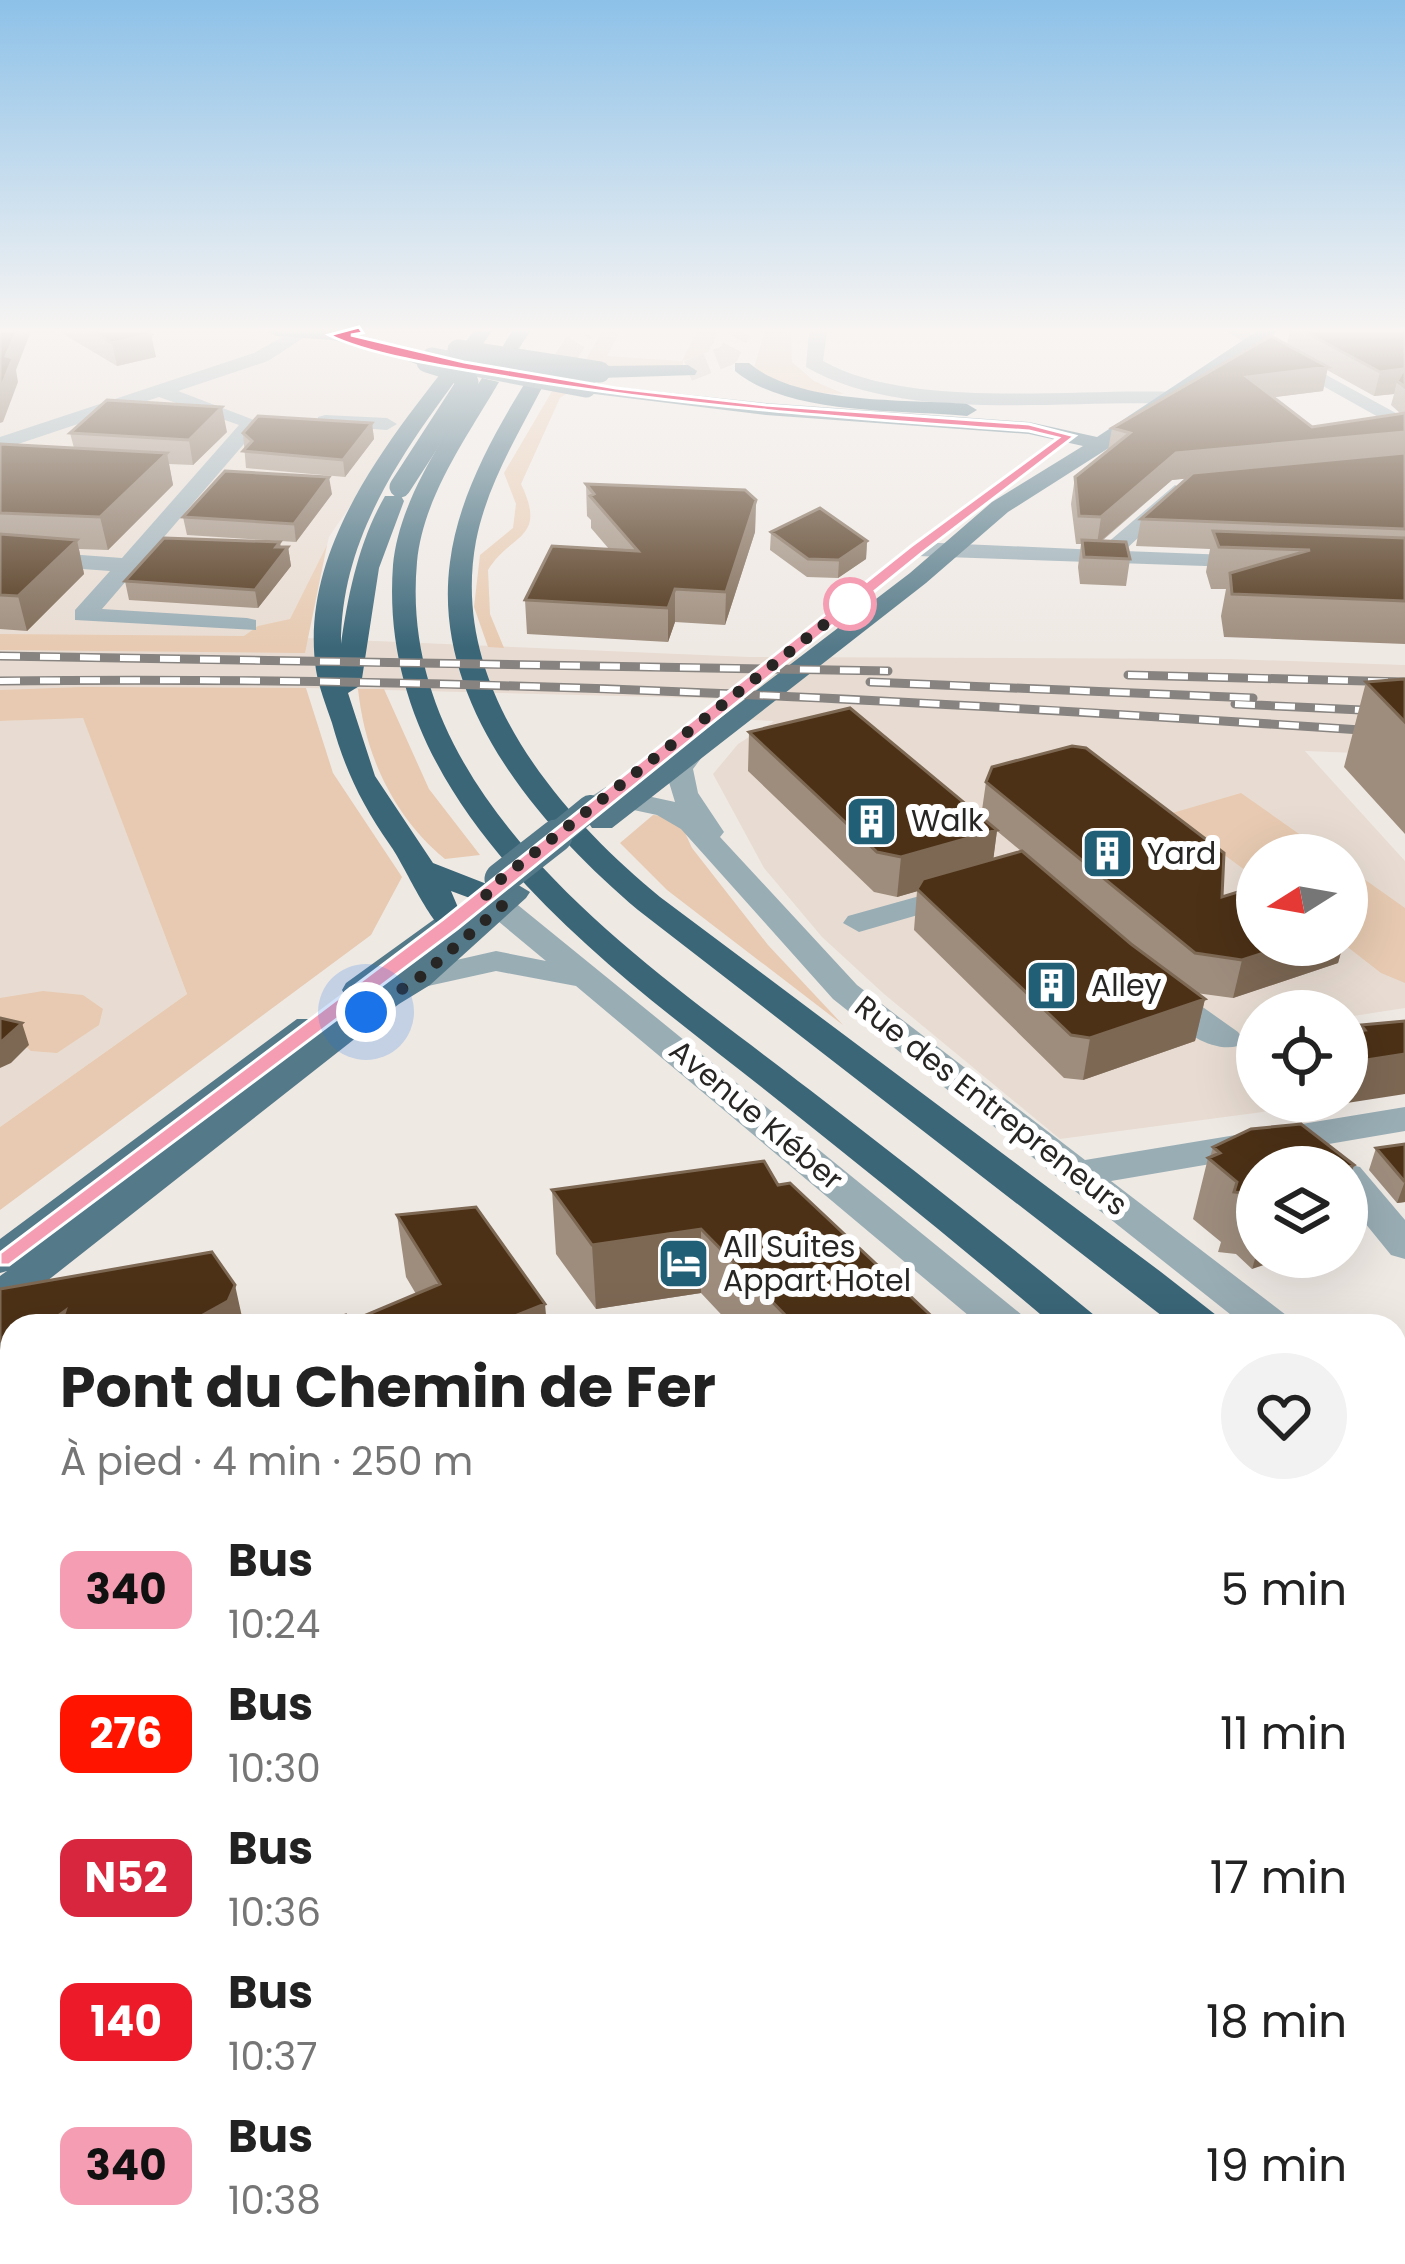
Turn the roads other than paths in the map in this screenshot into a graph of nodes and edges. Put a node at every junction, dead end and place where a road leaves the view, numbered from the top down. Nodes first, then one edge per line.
1 (247, 437) edge
2 (409, 437) edge
3 (433, 437) edge
4 (460, 437) edge
5 (512, 437) edge
6 (1068, 437) edge
7 (1092, 437) edge
8 (1188, 487) edge
9 (399, 489) junction
10 (916, 550) junction
11 (946, 552) junction
12 (0, 556) edge
13 (1103, 558) junction
14 (128, 565) junction
15 (1291, 565) edge
16 (248, 625) dead end
17 (412, 679) junction
18 (344, 718) junction
19 (694, 749) junction
20 (607, 807) junction
21 (730, 865) junction
22 (422, 869) junction
23 (982, 887) edge
24 (501, 893) junction
25 (859, 923) dead end
26 (449, 924) junction
27 (1142, 976) edge
28 (419, 978) junction
29 (605, 990) junction
30 (1226, 1039) dead end
31 (1405, 1119) edge
32 (1312, 1133) junction
33 (1322, 1146) edge
34 (1078, 1174) junction
35 (1368, 1201) edge
36 (1405, 1245) edge
37 (0, 1259) edge
38 (0, 1297) edge
39 (994, 1314) edge
40 (1065, 1314) edge
41 (1187, 1314) edge
42 (1257, 1314) edge

1 - 14 street
2 - 18 highway
3 - 9 highway, bridge
4 - 17 highway
5 - 41 highway
6 - 10 main road
7 - 11 main road
8 - 13 street
9 - 17 highway
9 - 18 highway
10 - 11 street
10 - 20 main road
11 - 13 street
11 - 19 main road
12 - 14 street
13 - 15 street
14 - 16 street
17 - 40 highway
18 - 22 highway
19 - 20 main road
19 - 21 street, Rue des Entrepreneurs
20 - 21 street, Rue des Entrepreneurs
20 - 24 main road
21 - 34 street, Rue des Entrepreneurs
22 - 24 highway
22 - 26 highway
23 - 25 street
24 - 26 main road
24 - 28 main road
24 - 29 street, Avenue Kléber
26 - 37 main road
27 - 30 street
28 - 29 street
28 - 38 main road
29 - 39 street, Avenue Kléber
31 - 32 street
32 - 33 street
32 - 34 street
34 - 42 street, Rue des Entrepreneurs
35 - 36 street

